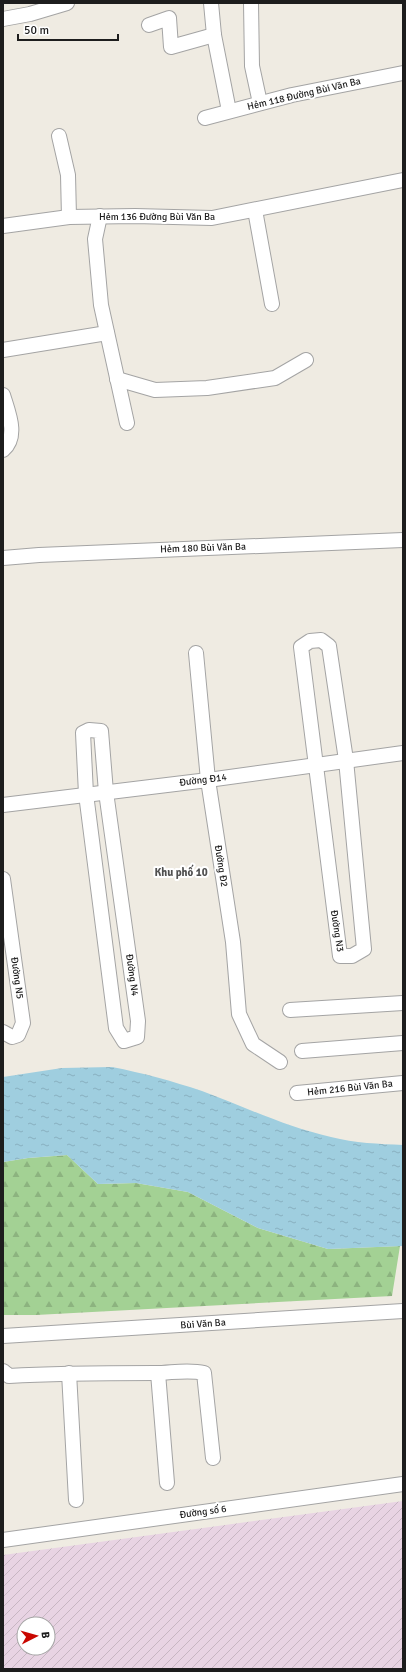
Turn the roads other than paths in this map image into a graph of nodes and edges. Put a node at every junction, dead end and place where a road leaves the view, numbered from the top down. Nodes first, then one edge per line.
1 (67, 3) edge
2 (211, 3) edge
3 (251, 3) edge
4 (29, 9) edge
5 (3, 19) edge
6 (149, 25) dead end
7 (214, 34) junction
8 (403, 73) edge
9 (260, 103) junction
10 (229, 111) junction
11 (205, 118) dead end
12 (59, 136) dead end
13 (403, 180) edge
14 (255, 210) junction
15 (100, 216) junction
16 (68, 217) junction
17 (3, 226) edge
18 (272, 304) dead end
19 (107, 333) junction
20 (3, 350) edge
21 (306, 360) dead end
22 (117, 380) junction
23 (3, 395) edge
24 (127, 423) dead end
25 (3, 450) edge
26 (403, 540) edge
27 (3, 558) edge
28 (196, 653) dead end
29 (403, 753) edge
30 (346, 760) junction
31 (315, 764) junction
32 (208, 780) junction
33 (106, 792) junction
34 (86, 794) junction
35 (3, 805) edge
36 (3, 879) edge
37 (403, 1003) edge
38 (290, 1010) dead end
39 (3, 1032) edge
40 (403, 1043) edge
41 (302, 1051) dead end
42 (280, 1062) dead end
43 (403, 1083) edge
44 (297, 1093) dead end
45 (403, 1311) edge
46 (3, 1336) edge
47 (3, 1371) edge
48 (69, 1373) junction
49 (158, 1373) junction
50 (212, 1458) dead end
51 (167, 1483) dead end
52 (403, 1484) edge
53 (76, 1500) dead end
54 (3, 1540) edge

1 - 4 street
2 - 7 street
3 - 9 street
4 - 5 street
6 - 7 street
7 - 10 street
8 - 9 street, Hẻm 118 Đường Bùi Văn Ba
9 - 10 street, Hẻm 118 Đường Bùi Văn Ba
10 - 11 street, Hẻm 118 Đường Bùi Văn Ba
12 - 16 street
13 - 14 street, Hẻm 136 Đường Bùi Văn Ba
14 - 15 street, Hẻm 136 Đường Bùi Văn Ba
14 - 18 street
15 - 16 street, Hẻm 136 Đường Bùi Văn Ba
15 - 19 street
16 - 17 street, Hẻm 136 Đường Bùi Văn Ba
19 - 20 street
19 - 22 street
21 - 22 street
22 - 24 street
23 - 25 street
26 - 27 street, Hẻm 180 Bùi Văn Ba
28 - 32 street, Đường Đ2
29 - 30 street, Đường Đ14
30 - 31 street, Đường Đ14
30 - 31 street
30 - 31 street, Đường N3
31 - 32 street, Đường Đ14
32 - 33 street, Đường Đ14
32 - 42 street, Đường Đ2
33 - 34 street, Đường Đ14
33 - 34 street, Đường N4
33 - 34 street, Đường N4
34 - 35 street, Đường Đ14
36 - 39 street, Đường N5
37 - 38 street
40 - 41 street
43 - 44 street, Hẻm 216 Bùi Văn Ba
45 - 46 street, Bùi Văn Ba
47 - 48 street
48 - 49 street
48 - 53 street
49 - 50 street
49 - 51 street
52 - 54 street, Đường số 6

